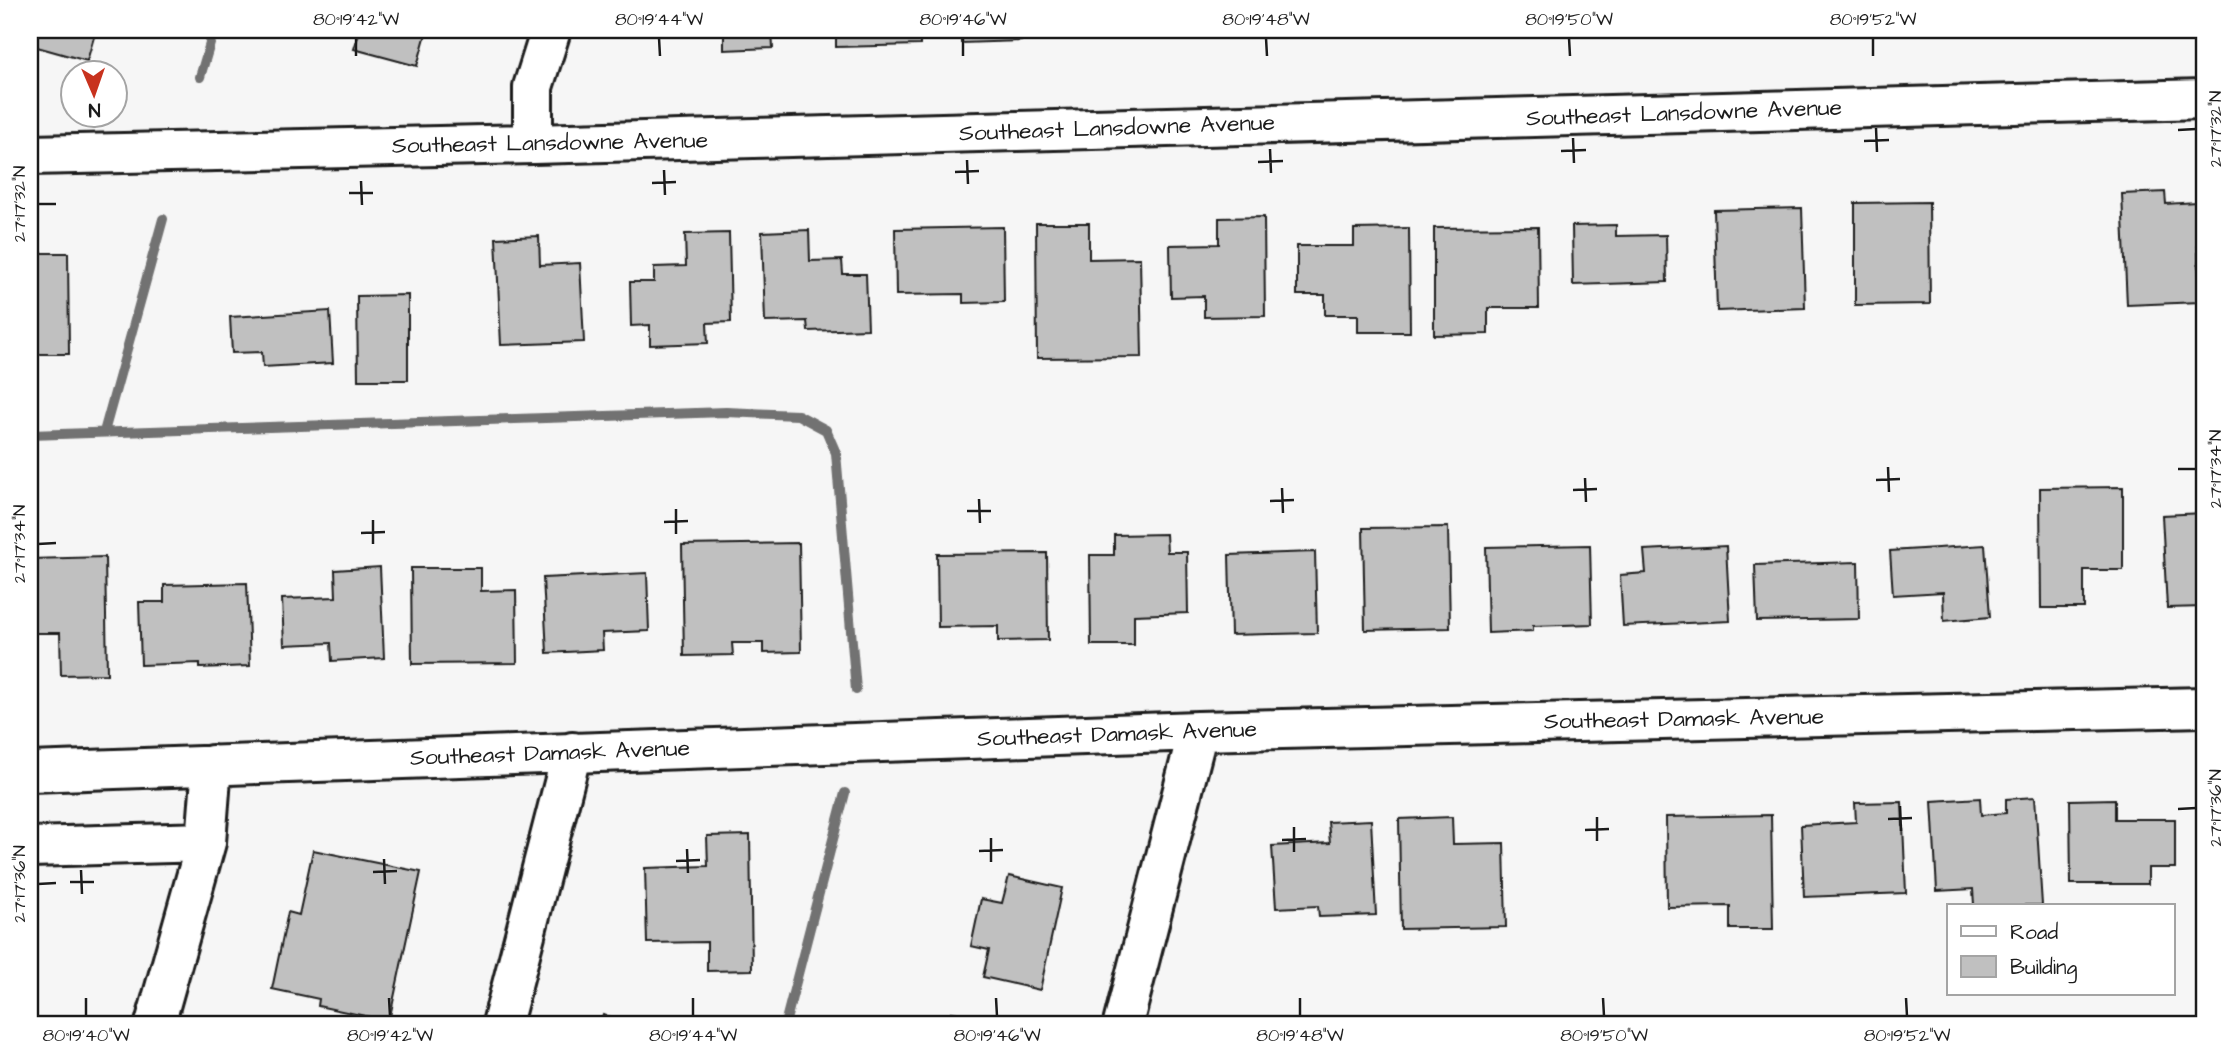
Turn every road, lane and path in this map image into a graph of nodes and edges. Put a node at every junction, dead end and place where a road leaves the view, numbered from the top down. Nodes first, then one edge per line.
1 (551, 30) edge
2 (2204, 99) edge
3 (534, 144) junction
4 (30, 155) edge
5 (2204, 707) edge
6 (1198, 731) junction
7 (572, 752) junction
8 (212, 765) junction
9 (30, 772) edge
10 (206, 842) junction
11 (30, 847) edge
12 (155, 1024) edge
13 (502, 1024) edge
14 (1123, 1024) edge

1 - 3 street
2 - 3 street, Southeast Lansdowne Avenue
3 - 4 street, Southeast Lansdowne Avenue
5 - 6 street, Southeast Damask Avenue
6 - 7 street, Southeast Damask Avenue
6 - 14 street
7 - 8 street, Southeast Damask Avenue
7 - 13 street
8 - 9 street, Southeast Damask Avenue
8 - 10 street
10 - 11 street
10 - 12 street

